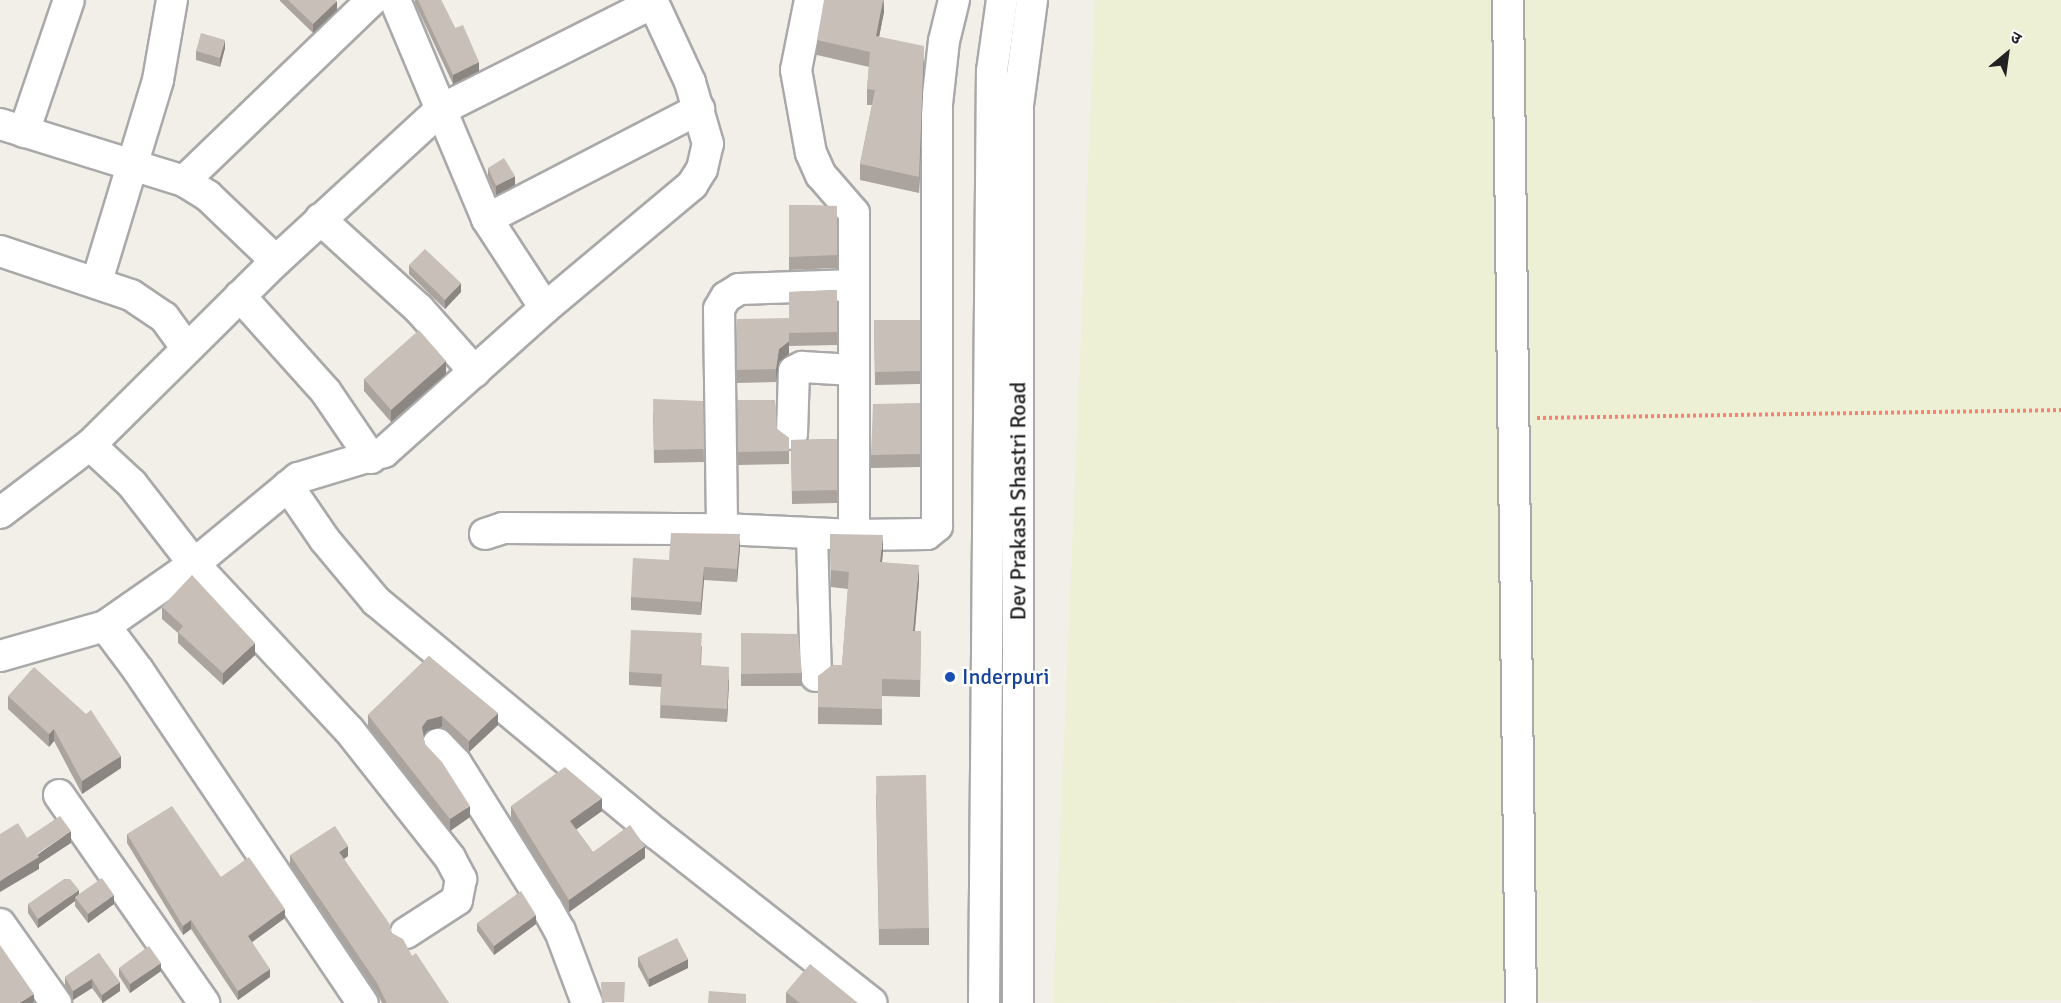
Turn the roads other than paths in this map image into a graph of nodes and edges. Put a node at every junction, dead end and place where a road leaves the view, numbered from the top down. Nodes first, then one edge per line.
1 (69, 0) edge
2 (172, 0) edge
3 (810, 0) edge
4 (954, 0) edge
5 (1002, 0) edge
6 (1032, 0) edge
7 (1508, 0) edge
8 (393, 1) edge
9 (653, 2) edge
10 (699, 109) junction
11 (440, 110) junction
12 (12, 128) edge
13 (132, 165) junction
14 (184, 182) junction
15 (320, 219) junction
16 (487, 219) junction
17 (0, 251) edge
18 (276, 261) junction
19 (97, 281) junction
20 (854, 285) junction
21 (240, 296) junction
22 (545, 308) junction
23 (187, 349) junction
24 (854, 370) junction
25 (475, 372) junction
26 (792, 434) dead end
27 (90, 445) junction
28 (371, 458) junction
29 (288, 486) junction
30 (0, 513) edge
31 (722, 529) junction
32 (485, 534) dead end
33 (812, 535) junction
34 (854, 536) junction
35 (194, 564) junction
36 (105, 626) junction
37 (0, 656) edge
38 (816, 676) edge
39 (438, 744) dead end
40 (59, 795) dead end
41 (0, 924) edge
42 (406, 933) dead end
43 (56, 1003) edge
44 (204, 1003) edge
45 (363, 1003) edge
46 (587, 1003) edge
47 (872, 1003) edge
48 (984, 1003) edge
49 (1018, 1003) edge
50 (1521, 1003) edge

1 - 12 street
2 - 13 street
3 - 20 street
4 - 34 street
5 - 48 street, Dev Prakash Shastri Road
6 - 49 street, Dev Prakash Shastri Road
7 - 50 street
8 - 11 street
8 - 14 street
9 - 10 street
9 - 11 street
10 - 16 street
10 - 22 street
11 - 15 street
11 - 16 street
12 - 13 street
13 - 14 street
13 - 19 street
14 - 18 street
15 - 18 street
15 - 25 street
16 - 22 street
17 - 19 street
18 - 21 street
19 - 23 street
20 - 24 street
20 - 31 street
21 - 23 street
21 - 28 street
22 - 25 street
23 - 27 street
24 - 26 street
24 - 34 street
25 - 28 street
27 - 30 street
27 - 35 street
28 - 29 street
29 - 35 street
29 - 47 street
31 - 32 street
31 - 33 street
33 - 34 street
33 - 38 street
35 - 36 street
35 - 42 street
36 - 37 street
36 - 45 street
39 - 46 street
40 - 44 street
41 - 43 street

